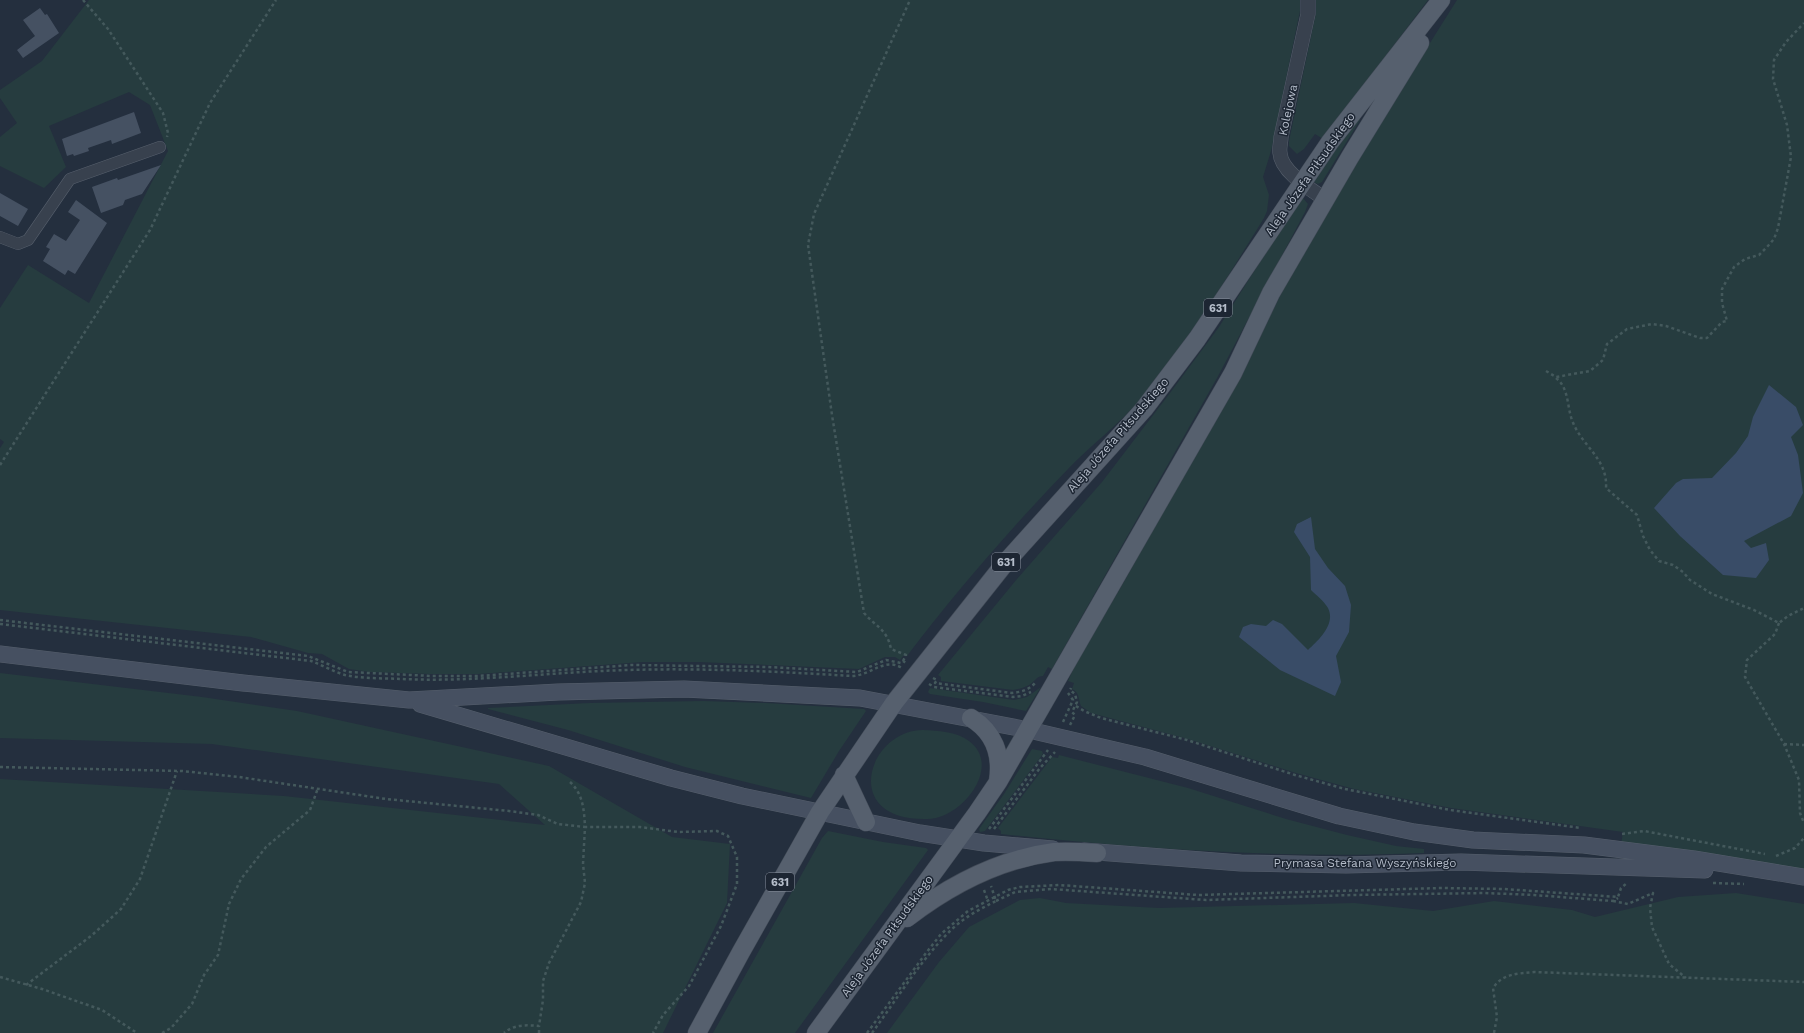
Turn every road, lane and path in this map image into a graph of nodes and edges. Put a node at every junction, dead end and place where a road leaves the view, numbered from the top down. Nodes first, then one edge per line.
1 (83, 0) edge
2 (276, 0) edge
3 (910, 0) edge
4 (1308, 0) edge
5 (1441, 0) edge
6 (1446, 0) edge
7 (1804, 23) edge
8 (160, 147) joint
9 (1302, 183) junction
10 (1326, 200) junction
11 (0, 237) edge
12 (1546, 371) dead end
13 (1556, 377) junction
14 (0, 466) edge
15 (1804, 608) edge
16 (0, 620) edge
17 (1779, 623) junction
18 (0, 624) edge
19 (0, 654) edge
20 (903, 661) junction
21 (326, 666) dead end
22 (920, 670) junction
23 (1057, 680) junction
24 (409, 700) junction
25 (894, 704) junction
26 (971, 718) junction
27 (1029, 730) junction
28 (1784, 744) junction
29 (1804, 745) edge
30 (0, 767) edge
31 (177, 772) junction
32 (844, 775) junction
33 (570, 782) dead end
34 (998, 782) junction
35 (318, 788) junction
36 (820, 812) junction
37 (866, 822) junction
38 (1804, 823) edge
39 (586, 826) junction
40 (1582, 828) dead end
41 (1804, 838) edge
42 (958, 839) junction
43 (1097, 853) junction
44 (1772, 866) junction
45 (1804, 877) edge
46 (1624, 884) dead end
47 (1618, 897) junction
48 (996, 901) dead end
49 (1613, 901) junction
50 (885, 939) junction
51 (0, 977) edge
52 (1686, 978) junction
53 (1804, 982) edge
54 (26, 985) junction
55 (540, 1026) junction
56 (137, 1033) edge
57 (162, 1033) edge
58 (504, 1033) edge
59 (539, 1033) edge
60 (653, 1033) edge
61 (697, 1033) edge
62 (816, 1033) edge
63 (867, 1033) edge
64 (1494, 1033) edge

1 - 8 path
2 - 14 path
3 - 20 path
4 - 9 street, Kolejowa
5 - 9 main road, Aleja Józefa Piłsudskiego / 631
6 - 10 main road, Aleja Józefa Piłsudskiego
7 - 13 path
8 - 11 street
9 - 10 street, Kolejowa
9 - 22 main road, Aleja Józefa Piłsudskiego / 631
10 - 23 main road, Aleja Józefa Piłsudskiego
12 - 13 path
13 - 17 path
15 - 17 path
16 - 20 path
17 - 28 path
18 - 21 path
19 - 24 main road
20 - 22 path
22 - 23 path
22 - 25 main road, Aleja Józefa Piłsudskiego / 631
23 - 27 main road, Aleja Józefa Piłsudskiego
23 - 40 path
24 - 25 main road, Prymasa Stefana Wyszyńskiego
24 - 36 main road, Prymasa Stefana Wyszyńskiego
25 - 26 main road, Prymasa Stefana Wyszyńskiego
25 - 32 main road, 631
26 - 27 main road, Prymasa Stefana Wyszyńskiego
26 - 34 main road
27 - 34 main road, Aleja Józefa Piłsudskiego
27 - 44 main road, Prymasa Stefana Wyszyńskiego
28 - 29 path
28 - 38 path
30 - 31 path
31 - 35 path
31 - 54 path
32 - 36 main road, 631
32 - 37 main road
33 - 39 path
34 - 42 main road, Aleja Józefa Piłsudskiego
35 - 39 path
35 - 57 path
36 - 37 main road, Prymasa Stefana Wyszyńskiego
36 - 61 main road, 631
37 - 42 main road, Prymasa Stefana Wyszyńskiego
39 - 55 path
39 - 60 path
41 - 44 path
42 - 43 main road, Prymasa Stefana Wyszyńskiego
42 - 50 main road, Aleja Józefa Piłsudskiego
43 - 44 main road, Prymasa Stefana Wyszyńskiego
43 - 50 main road
44 - 45 main road, Prymasa Stefana Wyszyńskiego
46 - 47 path
47 - 49 path
47 - 63 path
48 - 49 path
49 - 52 path
50 - 62 main road, Aleja Józefa Piłsudskiego
51 - 54 path
52 - 53 path
52 - 64 path
54 - 56 path
55 - 58 path
55 - 59 path

